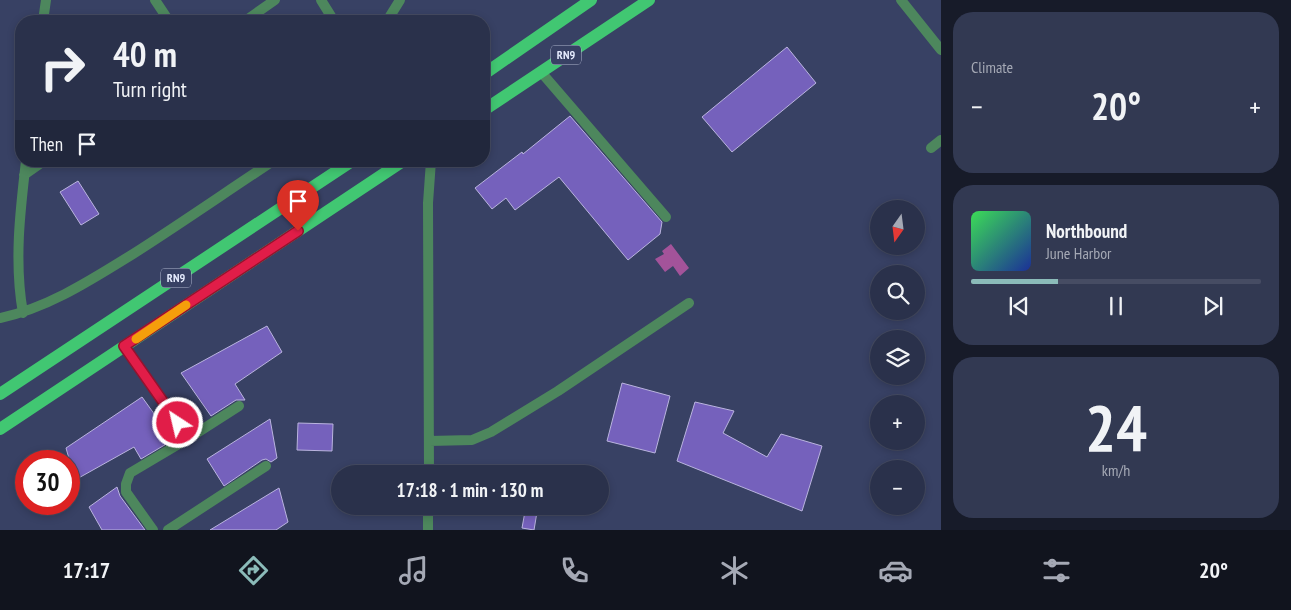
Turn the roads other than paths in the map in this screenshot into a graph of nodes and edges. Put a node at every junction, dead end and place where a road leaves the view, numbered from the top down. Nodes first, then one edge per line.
1 (46, 0) edge
2 (155, 0) edge
3 (275, 0) edge
4 (321, 0) edge
5 (400, 0) edge
6 (591, 0) edge
7 (649, 0) edge
8 (901, 0) edge
9 (44, 15) edge
10 (165, 15) edge
11 (254, 15) edge
12 (330, 15) edge
13 (391, 15) edge
14 (941, 50) edge
15 (490, 70) edge
16 (541, 72) junction
17 (490, 106) edge
18 (941, 140) edge
19 (931, 148) dead end
20 (25, 167) edge
21 (35, 167) edge
22 (257, 167) edge
23 (343, 167) edge
24 (394, 167) edge
25 (431, 167) edge
26 (24, 175) junction
27 (666, 217) dead end
28 (689, 303) dead end
29 (23, 313) junction
30 (0, 318) edge
31 (124, 346) junction
32 (0, 394) edge
33 (239, 406) dead end
34 (0, 429) edge
35 (189, 438) junction
36 (429, 441) junction
37 (429, 465) edge
38 (266, 466) dead end
39 (428, 515) edge
40 (153, 530) edge
41 (168, 530) edge
42 (428, 530) edge

1 - 9 street
2 - 10 street
3 - 11 street
4 - 12 street
5 - 13 street
6 - 15 main road, RN9
7 - 16 main road, RN9
8 - 14 street
16 - 17 main road, RN9
16 - 27 street
18 - 19 street
20 - 26 street
21 - 26 street
22 - 29 street
23 - 32 main road, RN9
24 - 31 main road, RN9
25 - 36 street
26 - 29 street
28 - 36 street
29 - 30 street
31 - 34 main road, RN9
31 - 35 street
33 - 35 street
35 - 40 street
36 - 37 street
38 - 41 street
39 - 42 street

